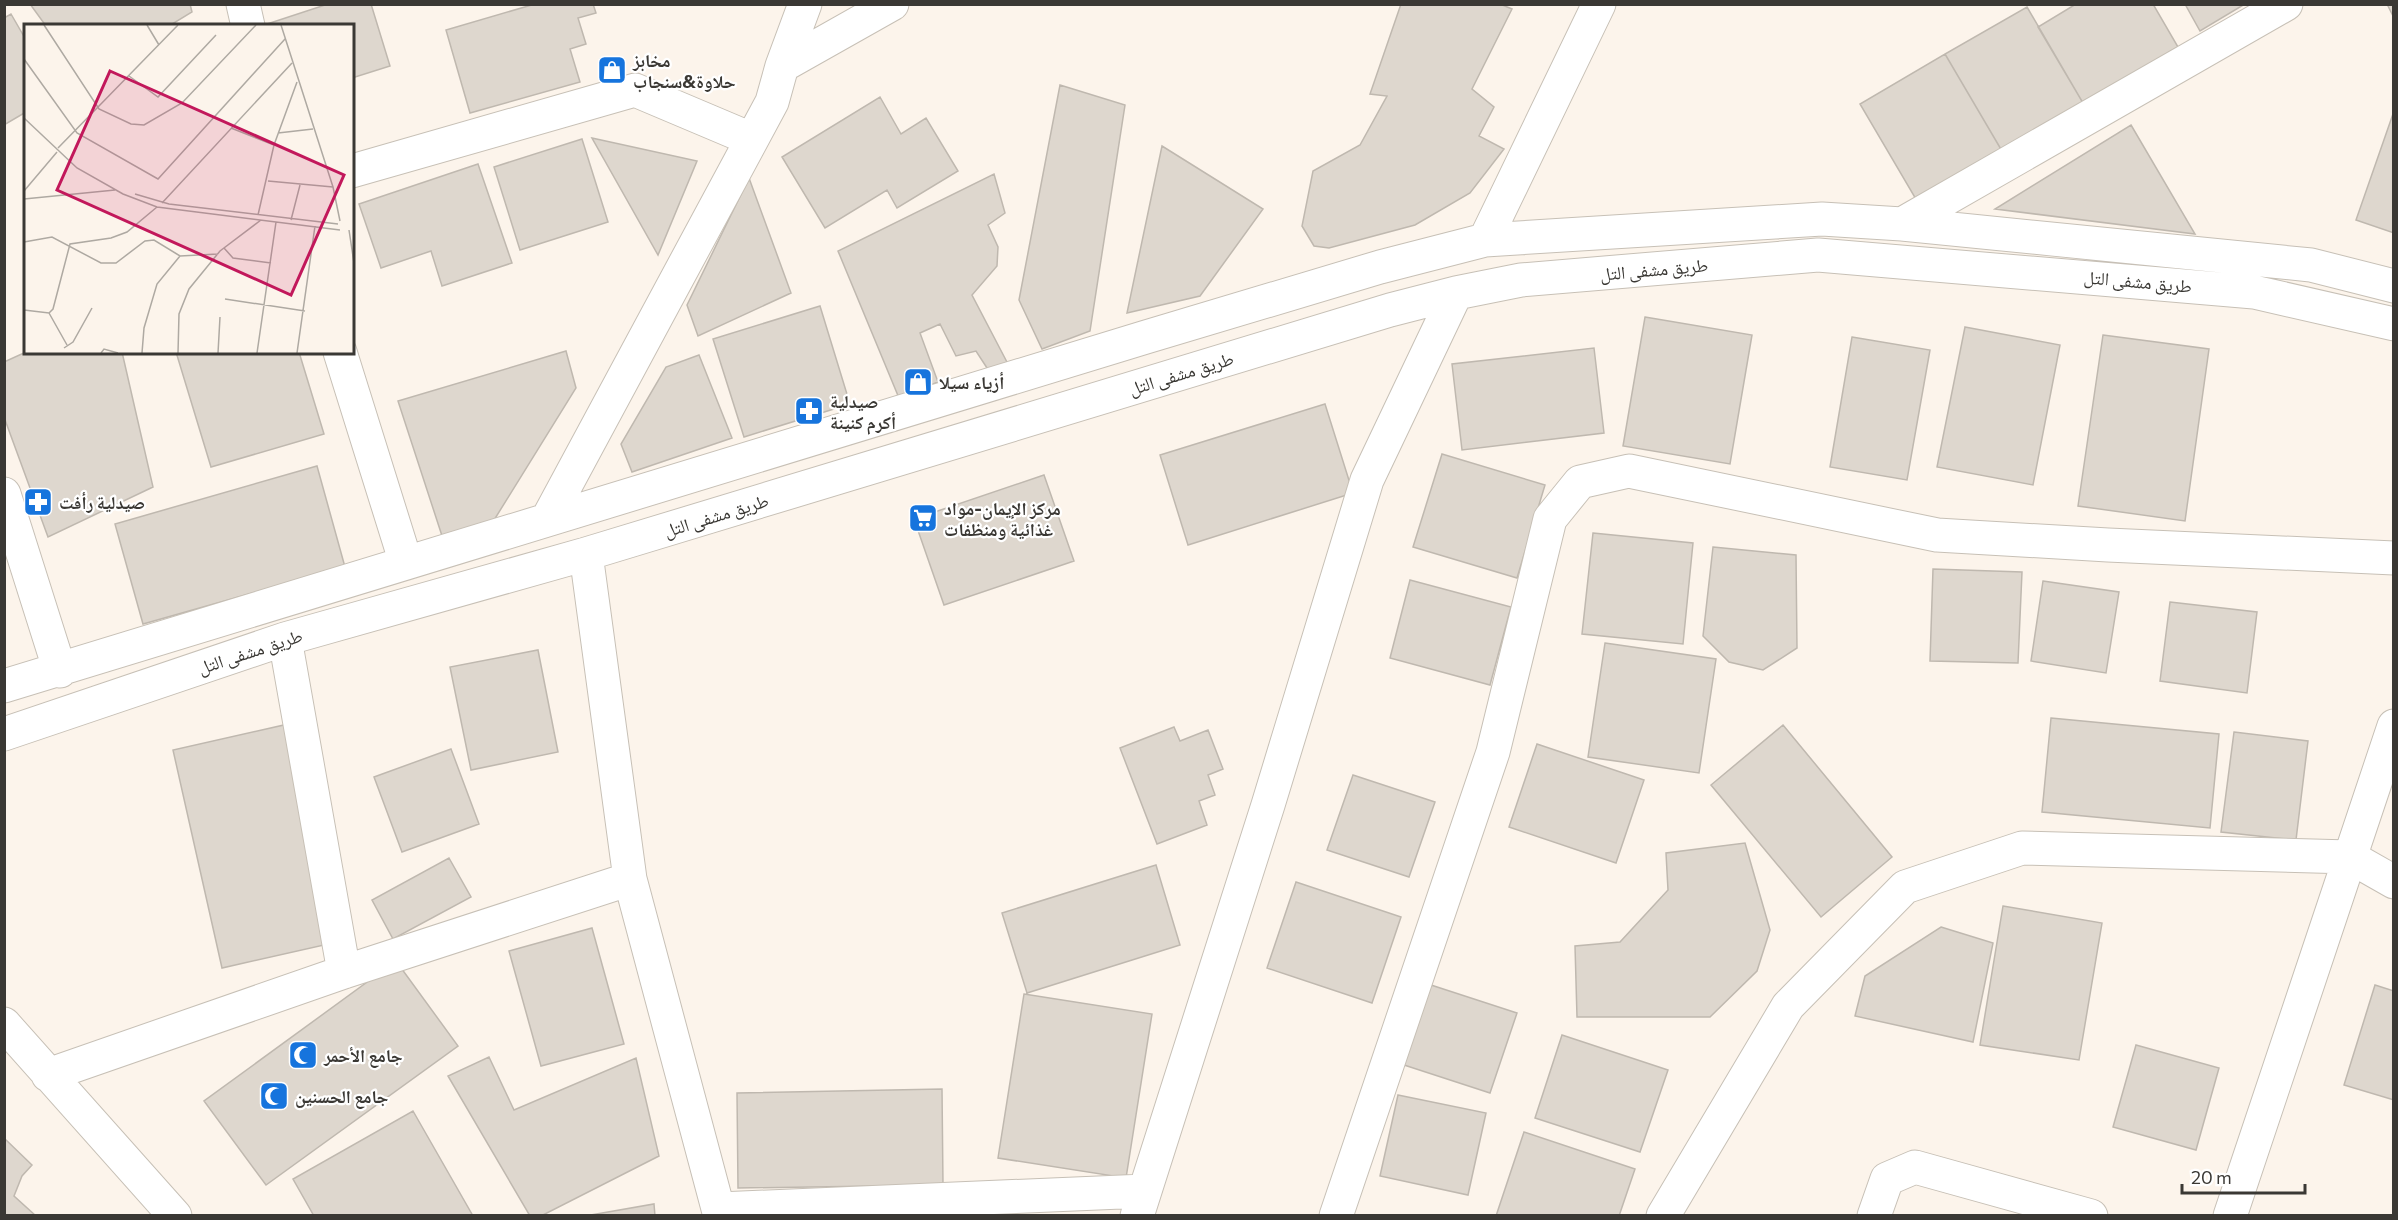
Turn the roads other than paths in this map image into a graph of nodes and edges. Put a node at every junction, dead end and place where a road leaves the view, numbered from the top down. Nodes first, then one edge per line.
1 (243, 4) edge
2 (805, 4) edge
3 (892, 4) edge
4 (1599, 4) edge
5 (2286, 4) edge
6 (248, 24) edge
7 (782, 66) junction
8 (751, 139) junction
9 (354, 170) edge
10 (1902, 224) junction
11 (1485, 240) junction
12 (2394, 286) edge
13 (1456, 293) junction
14 (2394, 324) edge
15 (341, 354) edge
16 (4, 494) edge
17 (547, 520) junction
18 (586, 554) junction
19 (2394, 558) edge
20 (406, 563) junction
21 (285, 639) junction
22 (60, 671) junction
23 (4, 686) edge
24 (2394, 726) edge
25 (4, 734) edge
26 (2350, 857) junction
27 (630, 879) junction
28 (2394, 882) edge
29 (344, 972) junction
30 (4, 1024) edge
31 (48, 1075) junction
32 (1141, 1203) edge
33 (720, 1212) edge
34 (175, 1215) edge
35 (1336, 1215) edge
36 (1663, 1215) edge
37 (1874, 1215) edge
38 (2091, 1215) edge
39 (2230, 1215) edge

1 - 6 street
2 - 7 street
3 - 7 street
4 - 11 street
5 - 10 street
7 - 8 street
8 - 9 street
8 - 17 street
10 - 11 street, طريق مشفى التل
10 - 12 street, طريق مشفى التل
11 - 17 street, طريق مشفى التل
13 - 14 street, طريق مشفى التل
13 - 18 street, طريق مشفى التل
13 - 32 street
15 - 20 street
16 - 22 street
17 - 20 street, طريق مشفى التل
18 - 21 street, طريق مشفى التل
18 - 27 street
19 - 35 street
20 - 22 street, طريق مشفى التل
21 - 25 street, طريق مشفى التل
21 - 29 street
22 - 23 street, طريق مشفى التل
24 - 26 street
26 - 28 street
26 - 36 street
26 - 39 street
27 - 29 street
27 - 33 street
29 - 31 street
30 - 31 street
31 - 34 street
32 - 33 street
37 - 38 street

